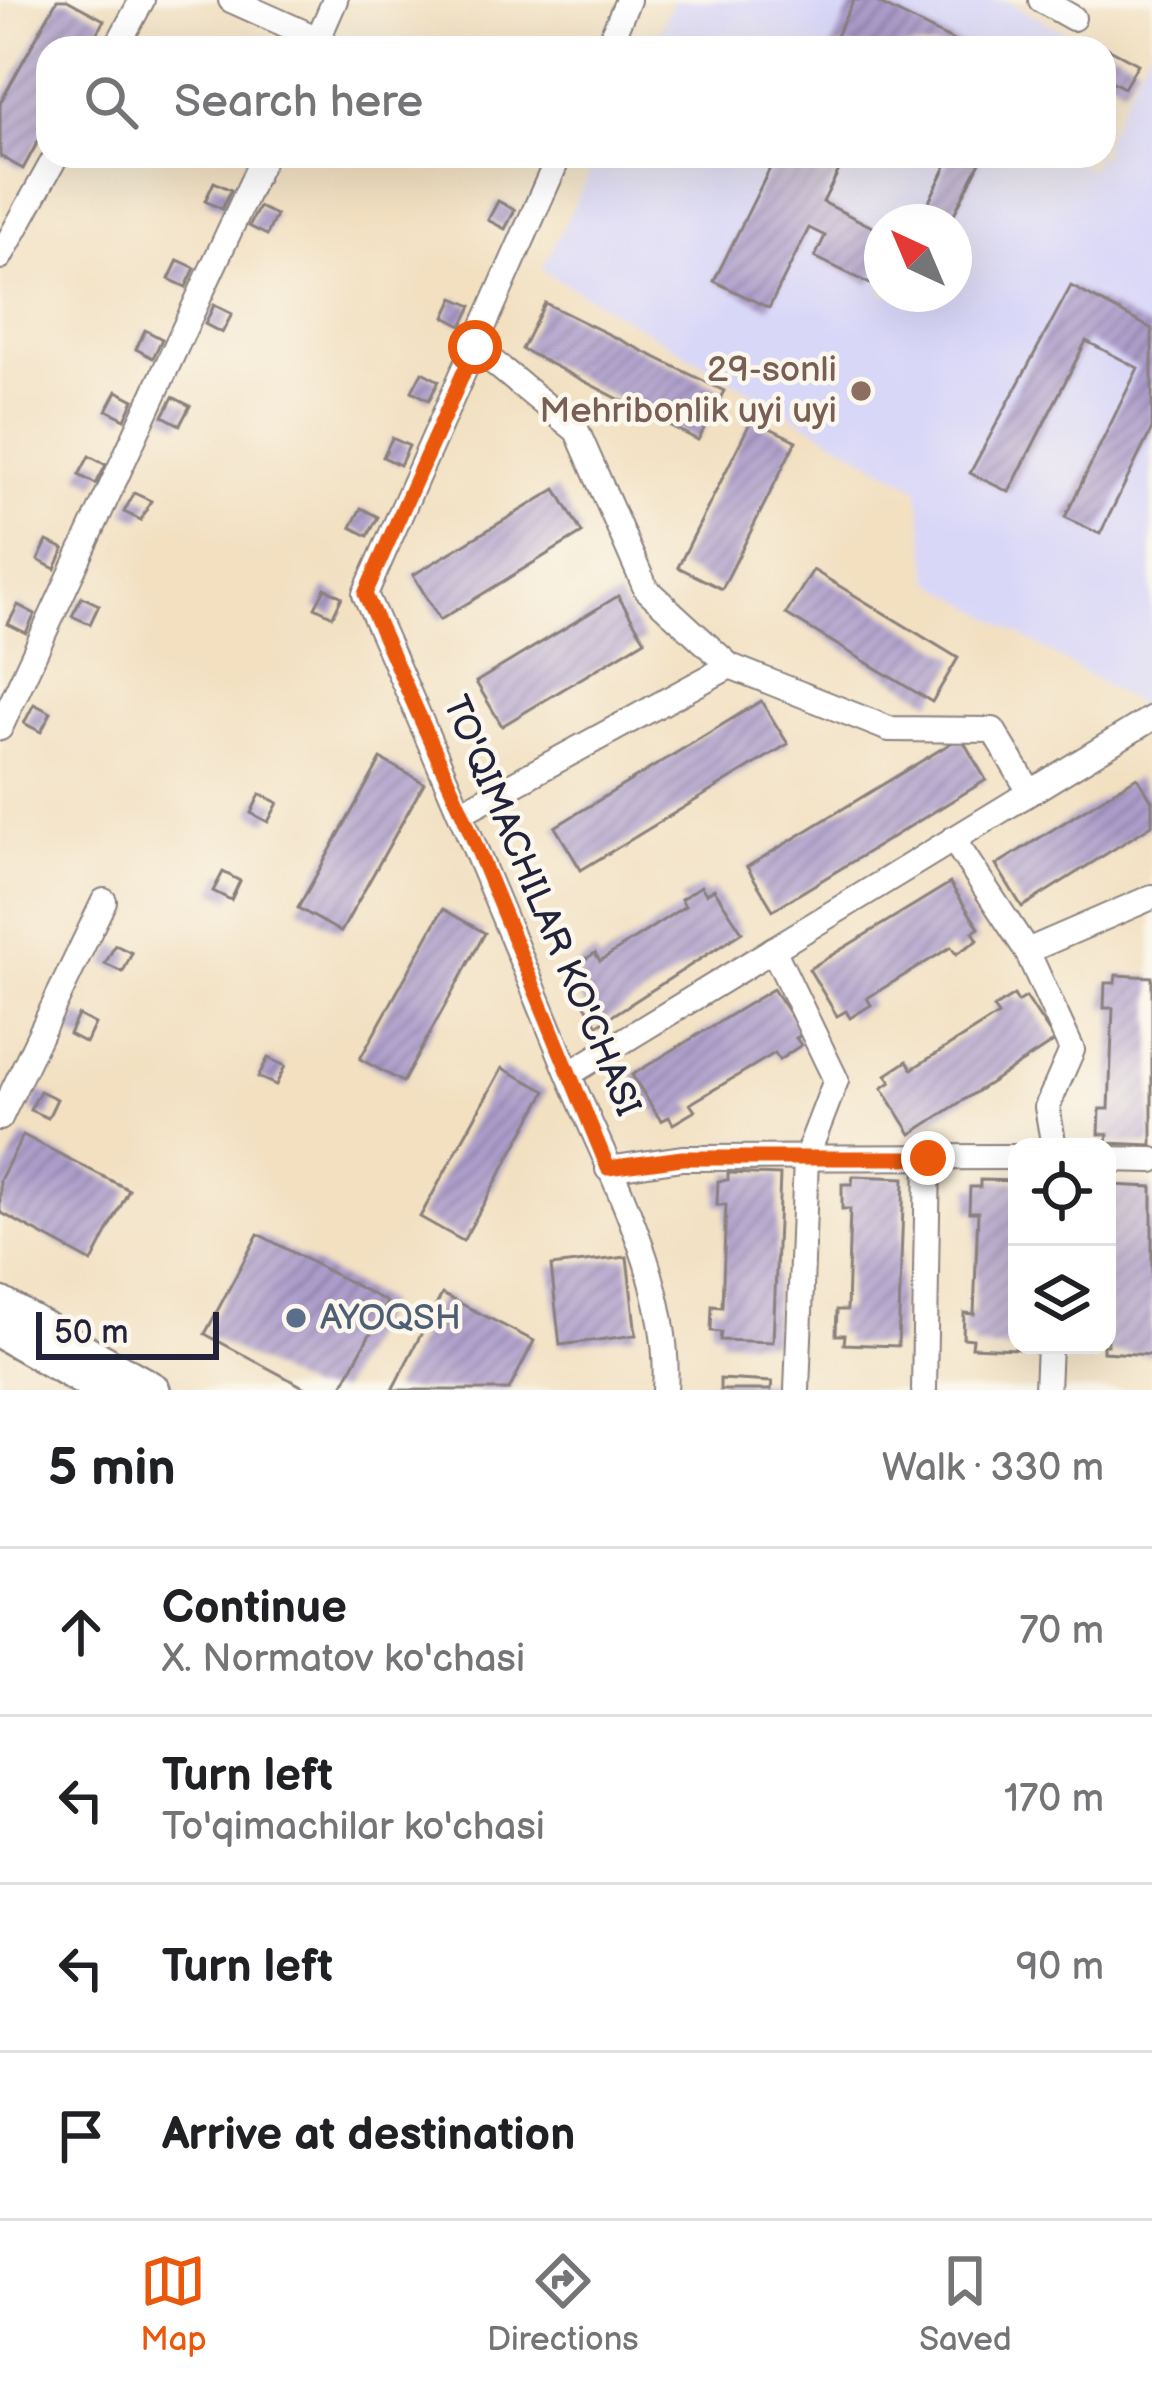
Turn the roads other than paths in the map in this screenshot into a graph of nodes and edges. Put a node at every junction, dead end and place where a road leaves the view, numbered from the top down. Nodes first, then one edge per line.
1 (142, 0) edge
2 (231, 0) edge
3 (335, 0) edge
4 (628, 0) edge
5 (1040, 0) edge
6 (1073, 17) dead end
7 (122, 36) edge
8 (302, 36) edge
9 (319, 36) edge
10 (612, 36) edge
11 (49, 168) edge
12 (258, 168) edge
13 (554, 168) edge
14 (0, 257) edge
15 (475, 347) junction
16 (730, 666) junction
17 (1152, 718) edge
18 (0, 728) edge
19 (1030, 792) junction
20 (462, 812) junction
21 (952, 839) junction
22 (1152, 897) edge
23 (104, 901) dead end
24 (773, 949) junction
25 (1027, 951) junction
26 (568, 1074) junction
27 (0, 1118) edge
28 (1052, 1138) edge
29 (1008, 1157) edge
30 (806, 1158) junction
31 (928, 1158) junction
32 (1116, 1159) edge
33 (1152, 1160) edge
34 (608, 1168) junction
35 (0, 1304) edge
36 (0, 1331) edge
37 (1049, 1354) edge
38 (103, 1390) edge
39 (153, 1390) edge
40 (664, 1390) edge
41 (797, 1390) edge
42 (924, 1390) edge
43 (1047, 1390) edge

1 - 7 street
2 - 8 street
3 - 9 street
4 - 10 street
5 - 6 street
11 - 14 street
12 - 18 street
13 - 15 street
15 - 16 street
15 - 20 street, TO'QIMACHILAR KO'CHASI
16 - 19 street
16 - 20 street
17 - 19 street
19 - 21 street
20 - 26 street, TO'QIMACHILAR KO'CHASI
21 - 24 street
21 - 25 street
22 - 25 street
23 - 27 street
24 - 26 street
24 - 30 street
25 - 28 street
26 - 34 street, TO'QIMACHILAR KO'CHASI
29 - 31 street
30 - 31 street
30 - 34 street
30 - 41 street
31 - 42 street
32 - 33 street
34 - 40 street, TO'QIMACHILAR KO'CHASI
35 - 39 main road
36 - 38 main road
37 - 43 street

